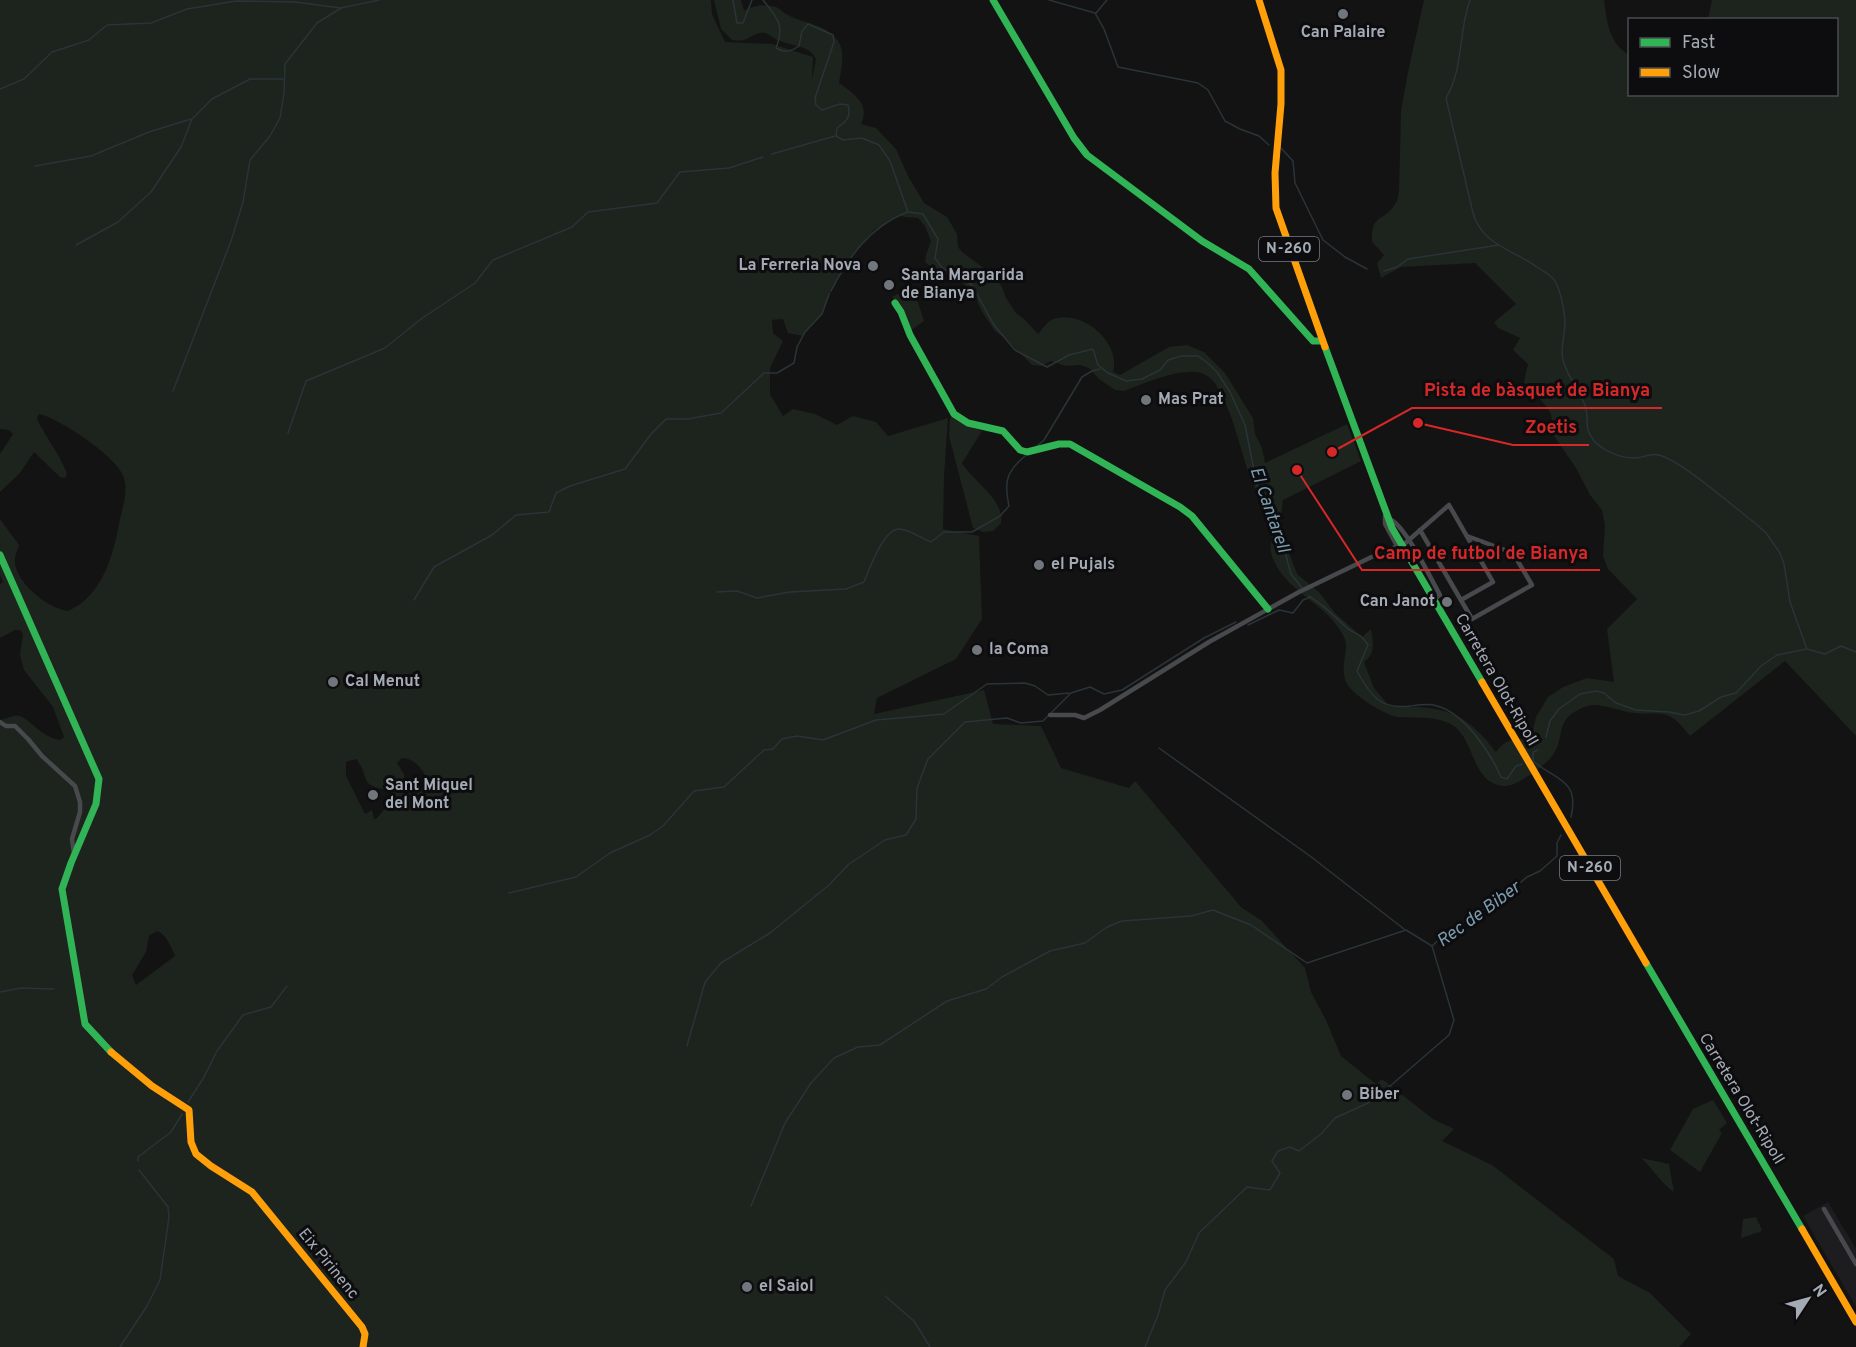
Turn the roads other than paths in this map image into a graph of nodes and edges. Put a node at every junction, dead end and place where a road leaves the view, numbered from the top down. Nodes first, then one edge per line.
1 (993, 0) edge
2 (1259, 0) edge
3 (895, 303) dead end
4 (1322, 341) junction
5 (1386, 511) junction
6 (1420, 530) junction
7 (1415, 535) junction
8 (1467, 536) junction
9 (1410, 541) junction
10 (1401, 542) junction
11 (0, 555) edge
12 (1433, 600) junction
13 (1461, 600) junction
14 (1268, 609) junction
15 (1050, 715) dead end
16 (0, 722) edge
17 (74, 854) junction
18 (1824, 1209) dead end
19 (1856, 1264) edge
20 (1856, 1322) edge
21 (363, 1347) edge

1 - 4 main road
2 - 4 main road, Carretera Olot-Ripoll / N-260
3 - 14 main road
4 - 5 main road, Carretera Olot-Ripoll / N-260
5 - 10 main road, Carretera Olot-Ripoll / N-260
5 - 10 street
6 - 7 street
6 - 8 street
6 - 13 street
7 - 9 street
7 - 10 street
8 - 13 street
8 - 13 street
9 - 10 street
9 - 10 street
9 - 12 street
10 - 12 main road, Carretera Olot-Ripoll / N-260
10 - 14 street
11 - 17 main road, Eix Pirinenc
12 - 20 main road, Carretera Olot-Ripoll / N-260
14 - 15 street
16 - 17 street
17 - 21 main road, Eix Pirinenc
18 - 19 street

